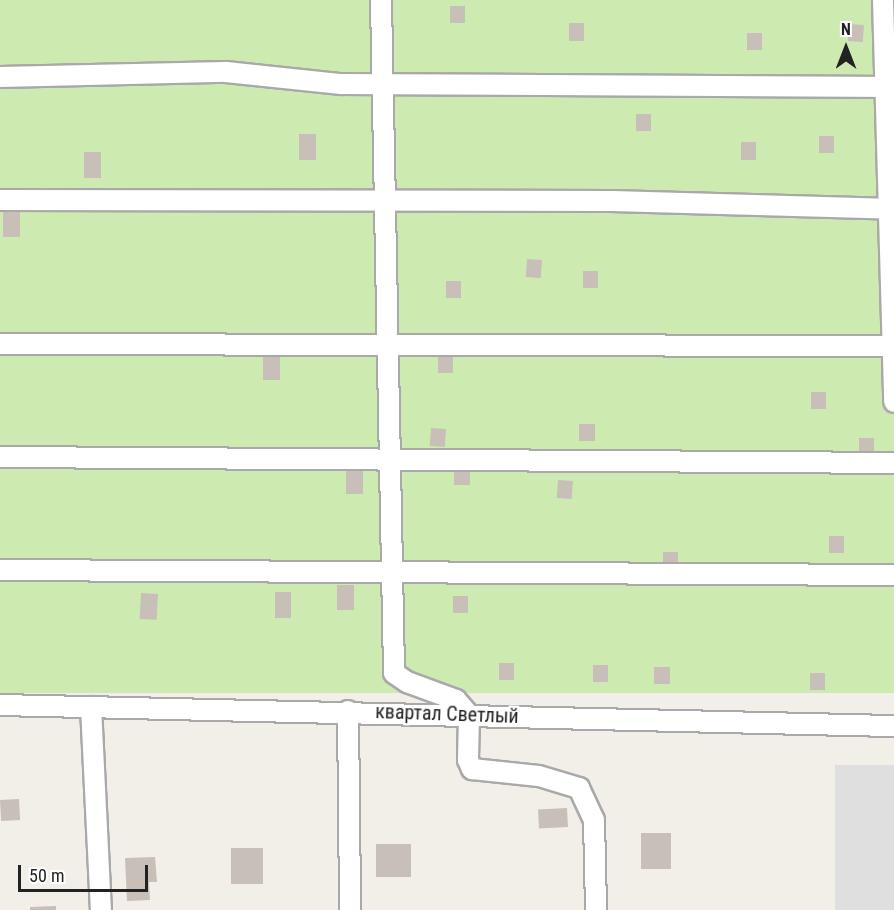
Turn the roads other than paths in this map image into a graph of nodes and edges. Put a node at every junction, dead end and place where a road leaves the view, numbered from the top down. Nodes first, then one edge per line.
1 (381, 0) edge
2 (884, 0) edge
3 (0, 77) edge
4 (382, 83) junction
5 (891, 87) edge
6 (0, 200) edge
7 (384, 200) junction
8 (891, 209) edge
9 (0, 344) edge
10 (387, 344) junction
11 (893, 346) edge
12 (894, 402) edge
13 (0, 457) edge
14 (391, 458) junction
15 (894, 463) edge
16 (0, 570) edge
17 (391, 572) junction
18 (894, 575) edge
19 (0, 705) edge
20 (91, 707) junction
21 (348, 711) junction
22 (469, 715) junction
23 (894, 726) edge
24 (101, 910) edge
25 (350, 910) edge
26 (596, 910) edge

1 - 4 street
2 - 5 street
3 - 4 street
4 - 5 street
4 - 7 street
5 - 8 street
6 - 7 street
7 - 8 street
7 - 10 street
8 - 11 street
9 - 10 street
10 - 11 street
10 - 14 street
11 - 12 street
13 - 14 street
14 - 15 street
14 - 17 street
16 - 17 street
17 - 18 street
17 - 22 street
19 - 20 street, квартал Светлый
20 - 21 street, квартал Светлый
20 - 24 street
21 - 22 street, квартал Светлый
21 - 25 street
22 - 23 street, квартал Светлый
22 - 26 street

